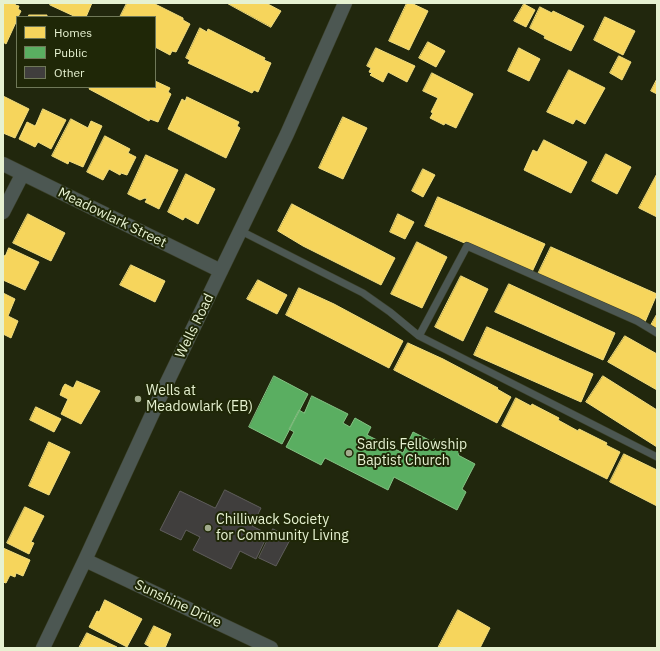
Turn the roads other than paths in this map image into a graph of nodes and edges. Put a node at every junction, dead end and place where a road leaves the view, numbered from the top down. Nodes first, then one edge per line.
1 (344, 3) edge
2 (3, 164) edge
3 (22, 175) junction
4 (3, 212) edge
5 (240, 231) junction
6 (221, 271) junction
7 (657, 333) edge
8 (419, 336) junction
9 (657, 457) edge
10 (85, 560) junction
11 (43, 648) edge
12 (271, 648) edge

1 - 5 street, Wells Road
2 - 3 street, Meadowlark Street
3 - 4 street
3 - 6 street, Meadowlark Street
5 - 6 street, Wells Road
5 - 8 lane
6 - 10 street, Wells Road
7 - 8 lane
8 - 9 lane
10 - 11 street, Wells Road
10 - 12 street, Sunshine Drive

